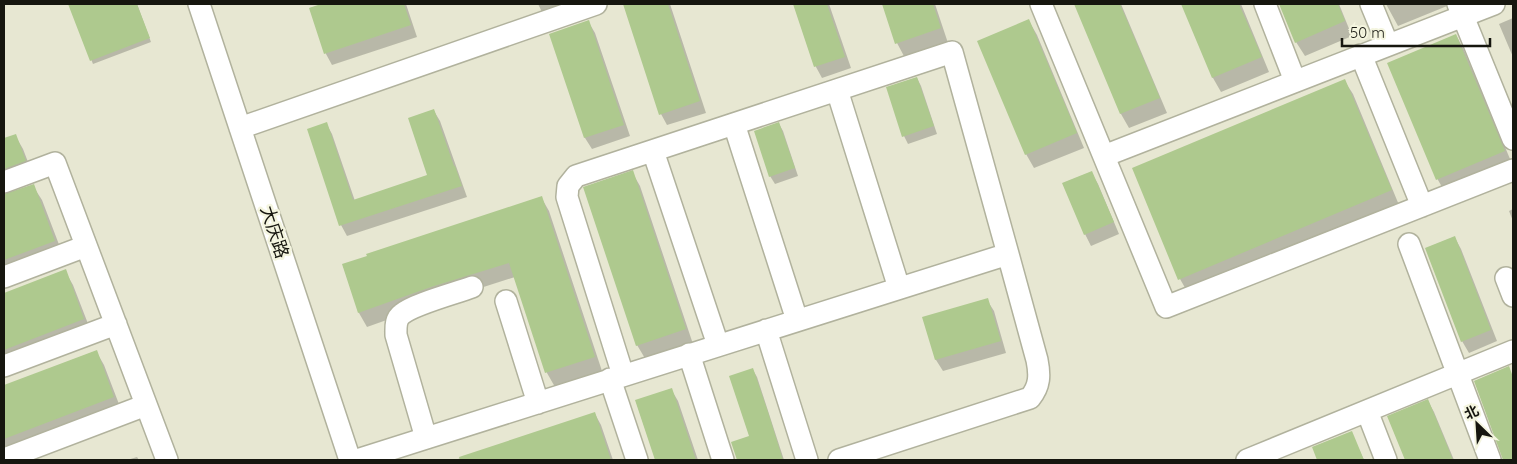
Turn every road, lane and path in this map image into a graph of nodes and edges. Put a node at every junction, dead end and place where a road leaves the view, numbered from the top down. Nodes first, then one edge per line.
1 (199, 4) edge
2 (596, 4) edge
3 (1041, 4) edge
4 (1265, 4) edge
5 (1371, 4) edge
6 (1494, 4) edge
7 (1460, 10) edge
8 (1388, 45) junction
9 (1362, 55) junction
10 (1295, 81) junction
11 (837, 90) junction
12 (734, 124) junction
13 (240, 128) junction
14 (1513, 139) edge
15 (653, 151) junction
16 (1104, 156) junction
17 (1513, 170) edge
18 (4, 182) edge
19 (1422, 206) junction
20 (1409, 244) dead end
21 (86, 246) junction
22 (1008, 254) junction
23 (4, 277) edge
24 (472, 287) dead end
25 (899, 288) junction
26 (506, 301) dead end
27 (797, 320) junction
28 (116, 324) junction
29 (766, 330) junction
30 (718, 345) junction
31 (1513, 351) edge
32 (689, 354) junction
33 (4, 366) edge
34 (1458, 374) junction
35 (617, 377) junction
36 (538, 402) junction
37 (146, 405) junction
38 (1367, 411) junction
39 (426, 438) junction
40 (1290, 452) edge
41 (4, 460) edge
42 (167, 460) edge
43 (350, 460) edge
44 (357, 460) edge
45 (637, 460) edge
46 (723, 460) edge
47 (807, 460) edge
48 (839, 460) edge
49 (1247, 460) edge
50 (1386, 460) edge
51 (1490, 460) edge

1 - 13 street, 大庆路
2 - 13 street
3 - 16 street
4 - 10 street
5 - 8 street
6 - 7 street
7 - 8 street
7 - 14 street
8 - 9 street
9 - 10 street
9 - 19 street
10 - 16 street
11 - 12 street
11 - 22 street
11 - 25 street
12 - 15 street
12 - 27 street
13 - 43 street, 大庆路
15 - 30 street
15 - 35 street
16 - 19 street
17 - 19 street
18 - 21 street
20 - 34 street
21 - 23 street
21 - 28 street
22 - 25 street
22 - 48 street
24 - 39 street
25 - 27 street
26 - 36 street
27 - 29 street
28 - 33 street
28 - 37 street
29 - 30 street
29 - 47 street
30 - 32 street
31 - 34 street
32 - 35 street
32 - 46 street
34 - 38 street
34 - 51 street
35 - 36 street
35 - 45 street
36 - 39 street
37 - 41 street
37 - 42 street
38 - 40 street
38 - 50 street
39 - 44 street
40 - 49 street

